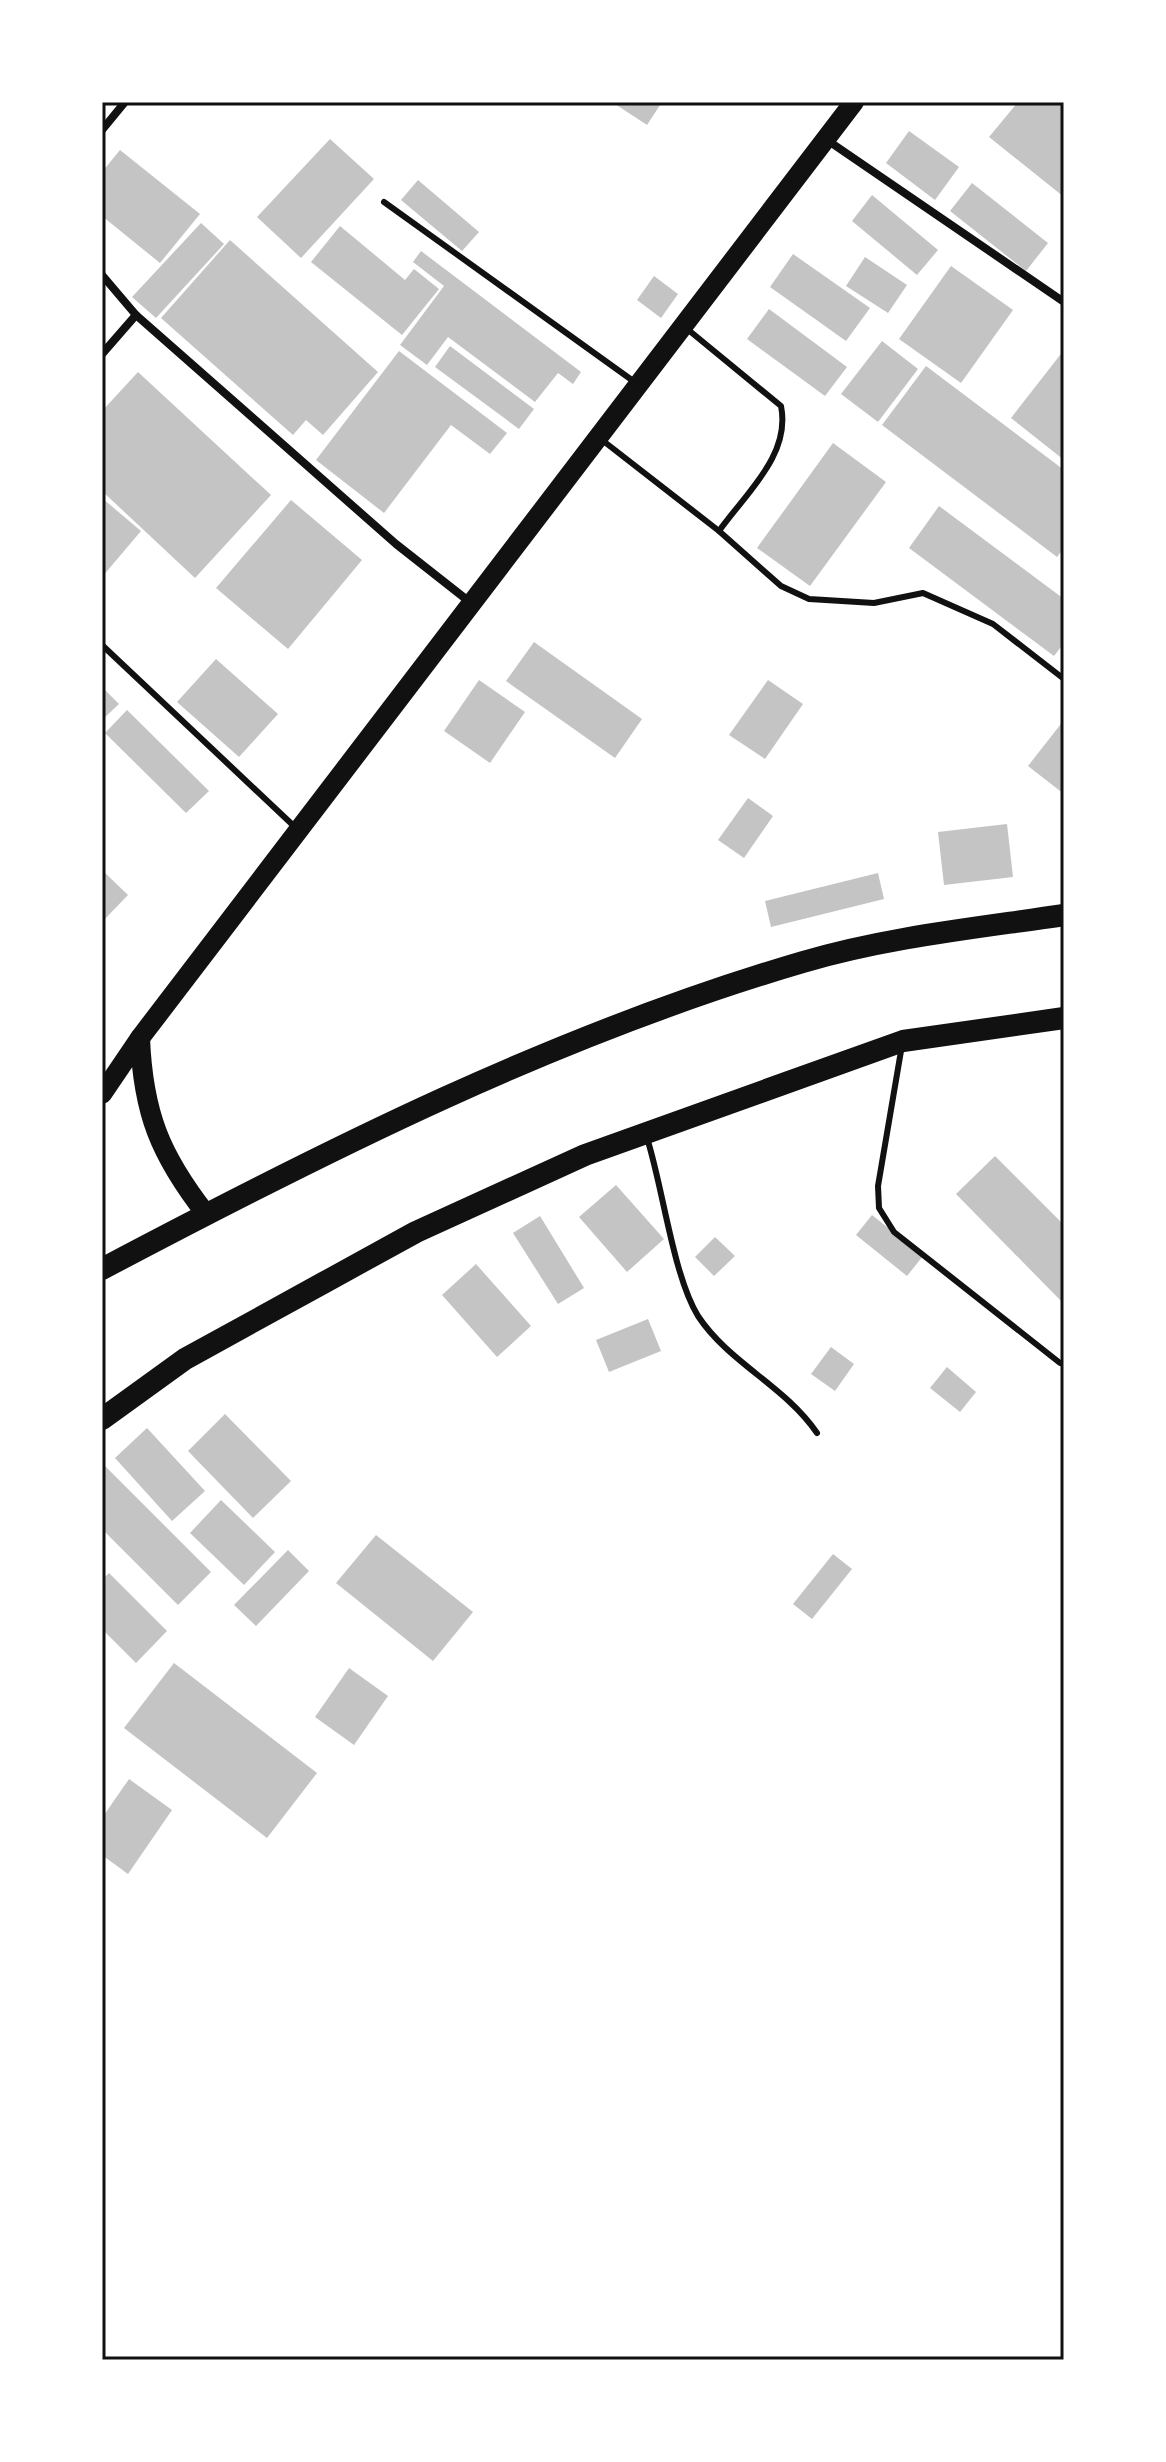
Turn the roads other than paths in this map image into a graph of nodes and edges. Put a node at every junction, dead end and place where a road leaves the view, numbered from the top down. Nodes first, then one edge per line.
1 (125, 102) edge
2 (854, 102) edge
3 (102, 130) edge
4 (826, 139) junction
5 (384, 202) dead end
6 (102, 275) edge
7 (1064, 302) edge
8 (136, 315) junction
9 (684, 326) junction
10 (102, 354) edge
11 (639, 385) junction
12 (599, 437) junction
13 (719, 531) junction
14 (472, 604) junction
15 (102, 645) edge
16 (1064, 679) edge
17 (299, 831) junction
18 (1064, 915) edge
19 (1064, 1018) edge
20 (140, 1038) junction
21 (903, 1041) junction
22 (102, 1094) edge
23 (645, 1131) junction
24 (206, 1214) junction
25 (102, 1269) edge
26 (1060, 1363) dead end
27 (102, 1419) edge
28 (817, 1433) dead end

1 - 3 street
2 - 4 main road
4 - 7 street
4 - 9 main road
5 - 11 lane
6 - 8 street
8 - 10 street
8 - 14 street
9 - 11 main road
9 - 13 lane
11 - 12 main road
12 - 13 lane
12 - 14 main road
13 - 16 lane
14 - 17 main road
15 - 17 lane
17 - 20 main road
18 - 24 highway
19 - 21 highway
20 - 22 main road
20 - 24 main road
21 - 23 highway
21 - 26 lane
23 - 27 highway
23 - 28 lane
24 - 25 highway

